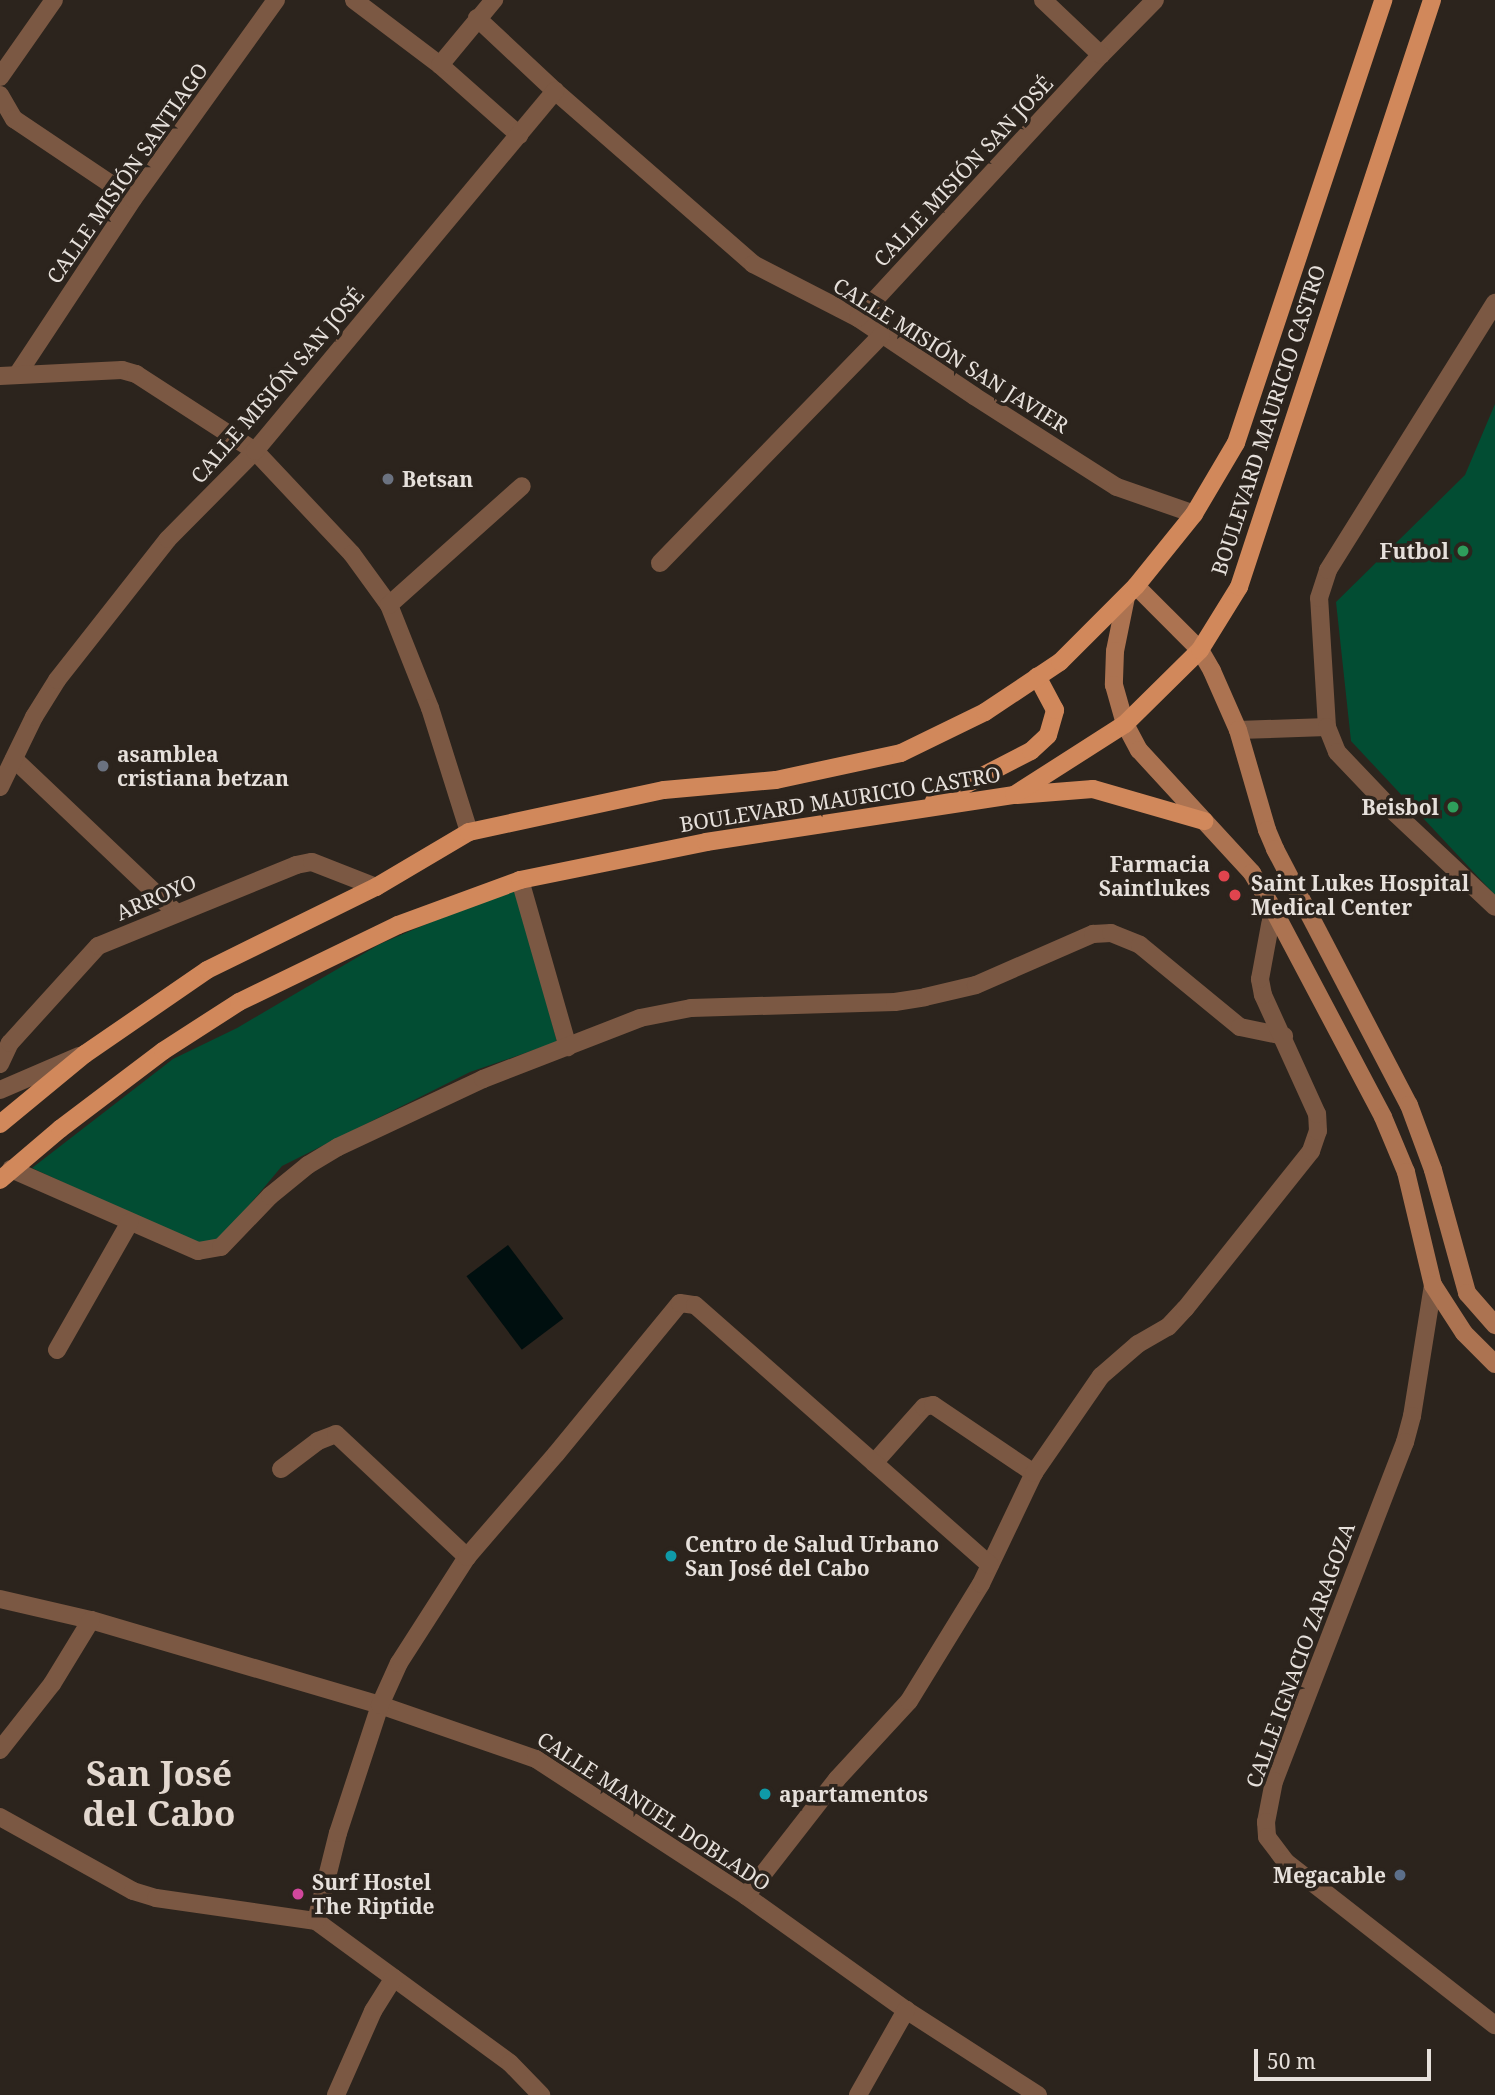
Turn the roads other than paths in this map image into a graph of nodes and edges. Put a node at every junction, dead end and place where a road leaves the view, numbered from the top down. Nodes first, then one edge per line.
1 (54, 0) edge
2 (276, 0) edge
3 (354, 0) edge
4 (494, 0) edge
5 (1043, 0) edge
6 (1156, 0) edge
7 (1383, 0) edge
8 (1432, 0) edge
9 (478, 18) junction
10 (1101, 55) junction
11 (440, 65) junction
12 (0, 77) edge
13 (555, 91) junction
14 (0, 96) edge
15 (519, 135) junction
16 (133, 199) junction
17 (1495, 303) edge
18 (858, 318) junction
19 (881, 336) junction
20 (9, 375) edge
21 (255, 451) junction
22 (522, 486) dead end
23 (1194, 513) junction
24 (660, 563) dead end
25 (1131, 592) junction
26 (389, 605) junction
27 (1199, 649) junction
28 (1037, 676) junction
29 (1125, 724) junction
30 (1327, 727) junction
31 (1238, 730) junction
32 (14, 759) junction
33 (0, 787) edge
34 (1014, 795) junction
35 (911, 811) junction
36 (1204, 821) junction
37 (469, 832) junction
38 (520, 880) junction
39 (376, 887) junction
40 (1495, 907) edge
41 (1273, 909) junction
42 (175, 912) junction
43 (1284, 1036) junction
44 (568, 1047) junction
45 (85, 1054) junction
46 (0, 1064) edge
47 (0, 1090) edge
48 (0, 1124) edge
49 (6, 1174) edge
50 (130, 1222) junction
51 (1433, 1285) junction
52 (1495, 1325) edge
53 (57, 1350) dead end
54 (1495, 1364) edge
55 (874, 1463) junction
56 (281, 1469) dead end
57 (1034, 1473) junction
58 (467, 1557) junction
59 (990, 1565) junction
60 (0, 1599) edge
61 (91, 1620) junction
62 (380, 1705) junction
63 (0, 1750) edge
64 (0, 1817) edge
65 (746, 1896) junction
66 (316, 1921) junction
67 (394, 1978) junction
68 (906, 2010) junction
69 (1495, 2025) edge
70 (336, 2095) edge
71 (541, 2095) edge
72 (858, 2095) edge
73 (1038, 2095) edge

1 - 12 street
2 - 16 street, CALLE MISIÓN SANTIAGO
3 - 11 street
4 - 9 street
5 - 10 street
6 - 10 street, CALLE MISIÓN SAN JOSÉ
7 - 23 main road, BOULEVARD MAURICIO CASTRO
8 - 27 main road, BOULEVARD MAURICIO CASTRO
9 - 11 street
9 - 13 street, CALLE MISIÓN SAN JAVIER
10 - 18 street, CALLE MISIÓN SAN JOSÉ
11 - 15 street
13 - 15 street, CALLE MISIÓN SAN JOSÉ
13 - 18 street, CALLE MISIÓN SAN JAVIER
14 - 16 street
15 - 21 street, CALLE MISIÓN SAN JOSÉ
16 - 20 street, CALLE MISIÓN SANTIAGO
17 - 30 street
18 - 19 street, CALLE MISIÓN SAN JAVIER
19 - 23 street, CALLE MISIÓN SAN JAVIER
19 - 24 street
20 - 21 street
21 - 26 street
21 - 32 street, CALLE MISIÓN SAN JOSÉ
22 - 26 street
23 - 25 main road, BOULEVARD MAURICIO CASTRO
25 - 27 main road
25 - 28 main road, BOULEVARD MAURICIO CASTRO
25 - 29 main road
26 - 37 street
27 - 29 main road, BOULEVARD MAURICIO CASTRO
27 - 31 main road
28 - 35 main road
28 - 37 main road, BOULEVARD MAURICIO CASTRO
29 - 34 main road, BOULEVARD MAURICIO CASTRO
29 - 36 main road
30 - 31 street
30 - 40 street
31 - 52 main road
32 - 33 street, CALLE MISIÓN SAN JOSÉ
32 - 42 street
34 - 35 main road, BOULEVARD MAURICIO CASTRO
34 - 36 main road
35 - 38 main road, BOULEVARD MAURICIO CASTRO
36 - 41 main road
37 - 39 main road, BOULEVARD MAURICIO CASTRO
38 - 44 street
38 - 49 main road, BOULEVARD MAURICIO CASTRO
39 - 42 street, ARROYO
39 - 45 main road, BOULEVARD MAURICIO CASTRO
41 - 43 street
41 - 51 main road
42 - 46 street, ARROYO
43 - 44 street
43 - 57 street
44 - 50 street
45 - 47 street
45 - 48 main road, BOULEVARD MAURICIO CASTRO
49 - 50 street
50 - 53 street
51 - 54 main road
51 - 69 street, CALLE IGNACIO ZARAGOZA
55 - 57 street
55 - 58 street
55 - 59 street
56 - 58 street
57 - 59 street
58 - 62 street
59 - 65 street
60 - 61 street, CALLE MANUEL DOBLADO
61 - 62 street, CALLE MANUEL DOBLADO
61 - 63 street
62 - 65 street, CALLE MANUEL DOBLADO
62 - 66 street
64 - 66 street
65 - 68 street, CALLE MANUEL DOBLADO
66 - 67 street
67 - 70 street
67 - 71 street
68 - 72 street
68 - 73 street, CALLE MANUEL DOBLADO

